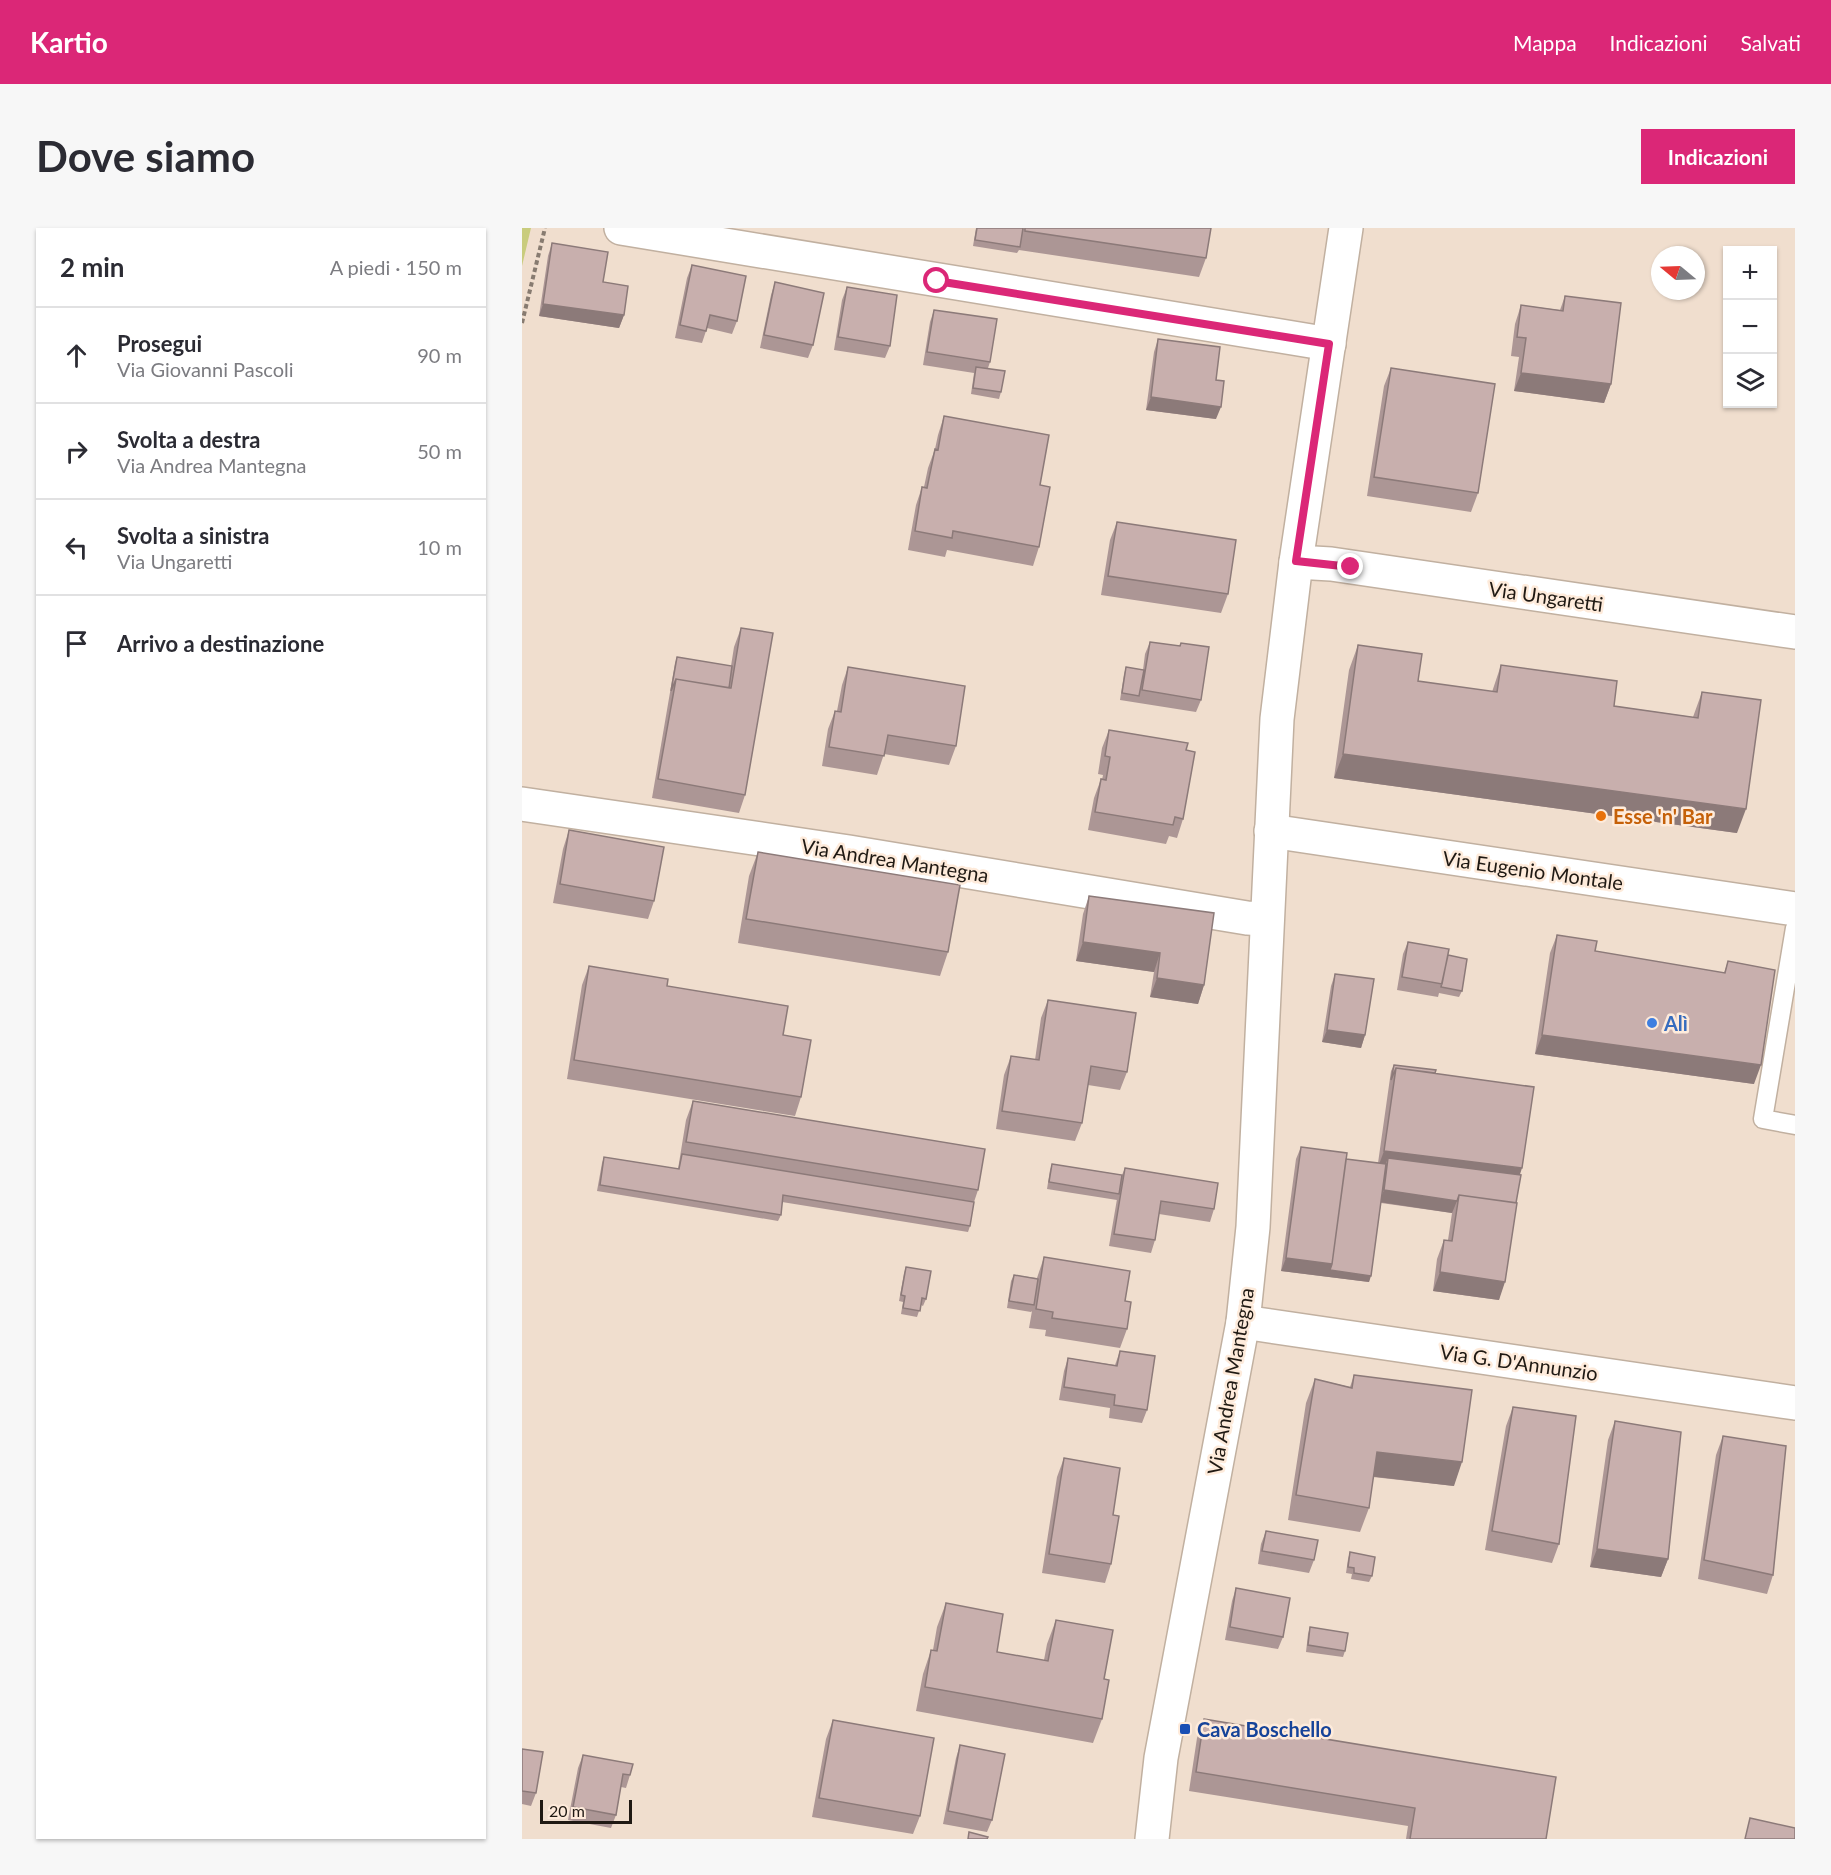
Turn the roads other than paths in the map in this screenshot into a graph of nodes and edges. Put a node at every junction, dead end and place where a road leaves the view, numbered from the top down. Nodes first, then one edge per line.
1 (621, 228) edge
2 (1346, 228) edge
3 (1329, 344) junction
4 (1296, 561) junction
5 (1795, 632) edge
6 (522, 804) edge
7 (1271, 831) junction
8 (1795, 909) edge
9 (1267, 919) junction
10 (1795, 928) edge
11 (1793, 951) edge
12 (1795, 1125) edge
13 (1243, 1322) junction
14 (1795, 1403) edge
15 (1152, 1839) edge

1 - 3 street
2 - 3 street, Via Andrea Mantegna
3 - 4 street, Via Andrea Mantegna
4 - 5 street, Via Ungaretti
4 - 7 street, Via Andrea Mantegna
6 - 9 street, Via Andrea Mantegna
7 - 8 street, Via Eugenio Montale
7 - 9 street, Via Andrea Mantegna
9 - 13 street, Via Andrea Mantegna
10 - 11 lane
11 - 12 lane
13 - 14 street, Via G. D'Annunzio
13 - 15 street, Via Andrea Mantegna

